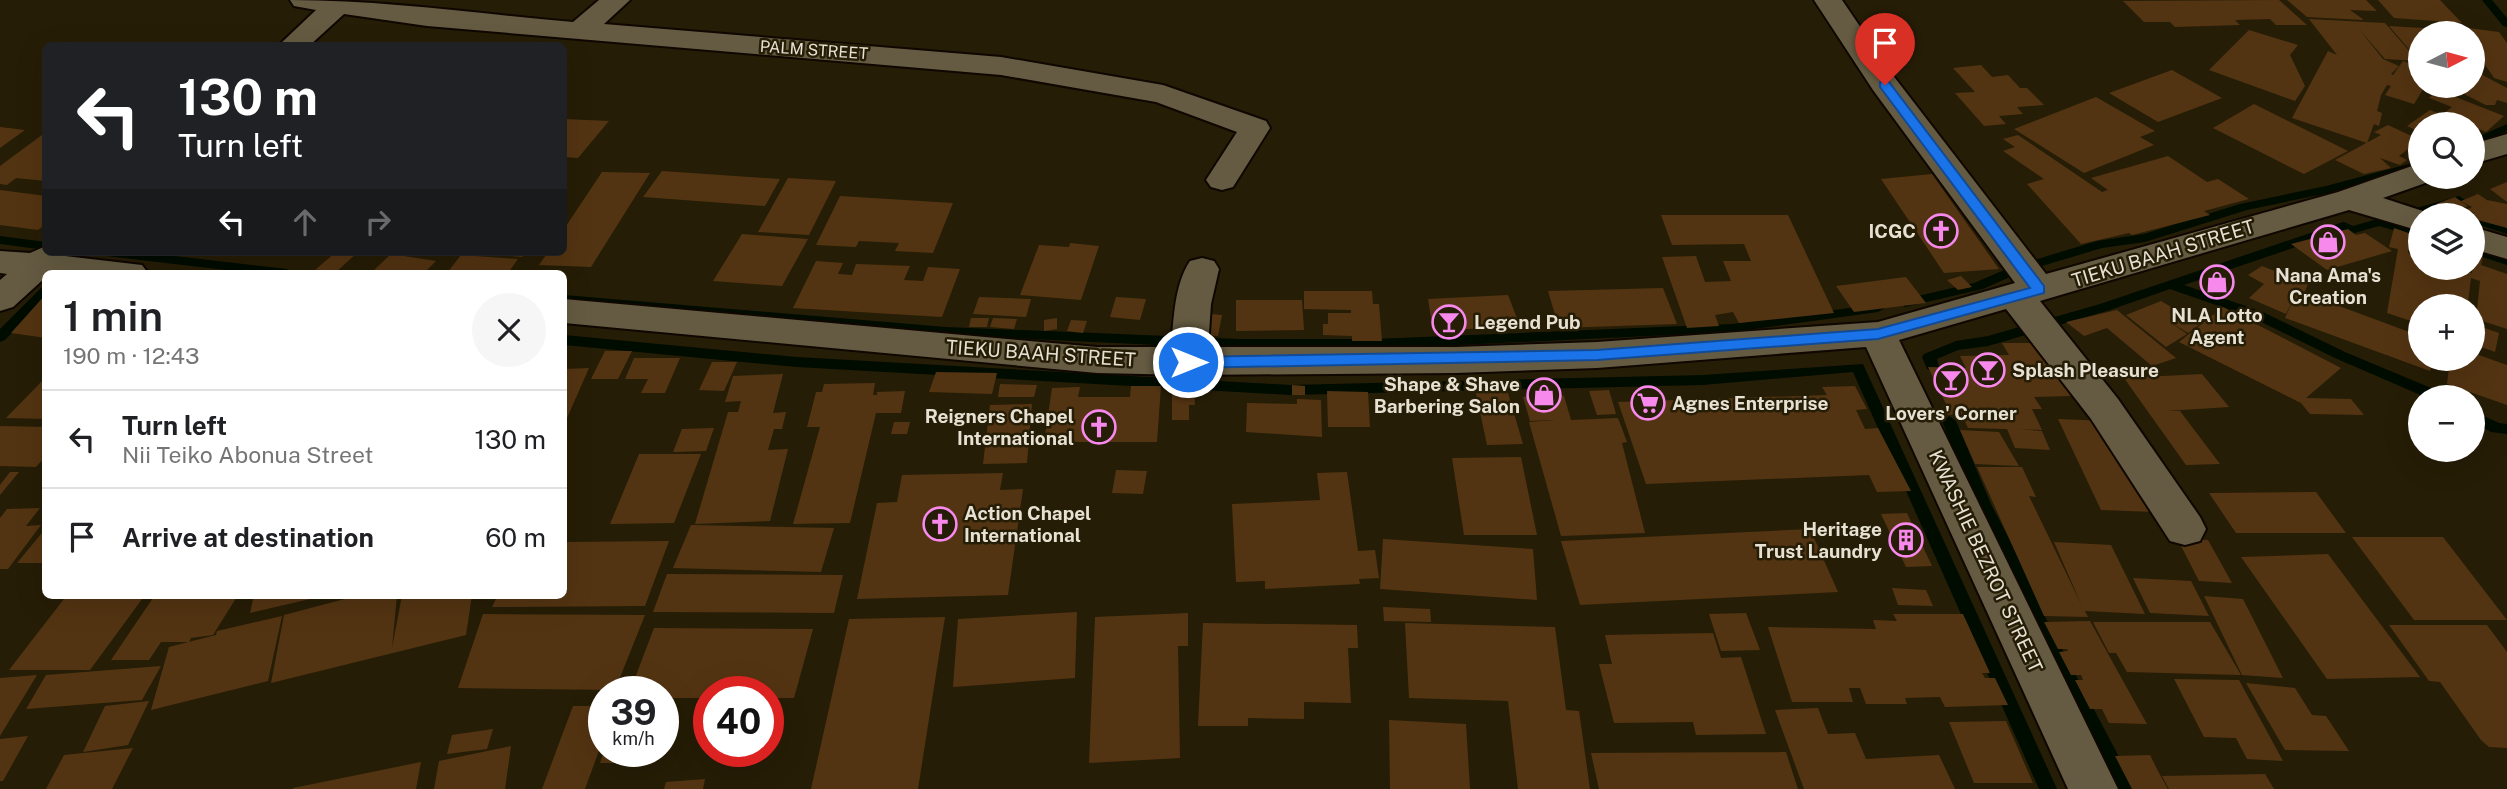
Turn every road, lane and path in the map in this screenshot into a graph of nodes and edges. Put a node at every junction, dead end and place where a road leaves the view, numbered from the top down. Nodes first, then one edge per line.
1 (304, 0) edge
2 (616, 0) edge
3 (1828, 0) edge
4 (338, 5) junction
5 (579, 31) junction
6 (296, 42) edge
7 (2507, 143) edge
8 (2485, 151) edge
9 (2408, 178) edge
10 (1222, 180) dead end
11 (2350, 199) junction
12 (2408, 217) edge
13 (2485, 242) edge
14 (2507, 248) edge
15 (43, 260) edge
16 (0, 262) edge
17 (1202, 269) dead end
18 (110, 270) edge
19 (2027, 293) junction
20 (0, 299) edge
21 (567, 311) edge
22 (1878, 334) junction
23 (1188, 362) junction
24 (2185, 529) dead end
25 (2093, 789) edge

1 - 4 street, PALM STREET
2 - 5 street
3 - 19 street
4 - 5 street, PALM STREET
4 - 6 street
5 - 10 street, PALM STREET
7 - 8 street
9 - 11 street, TIEKU BAAH STREET
11 - 12 street
11 - 19 street, TIEKU BAAH STREET
13 - 14 street
15 - 16 street
15 - 18 street
15 - 20 street
17 - 23 street
19 - 22 street, TIEKU BAAH STREET
19 - 24 street
21 - 23 street, TIEKU BAAH STREET
22 - 23 street, TIEKU BAAH STREET
22 - 25 street, KWASHIE BEZROT STREET

